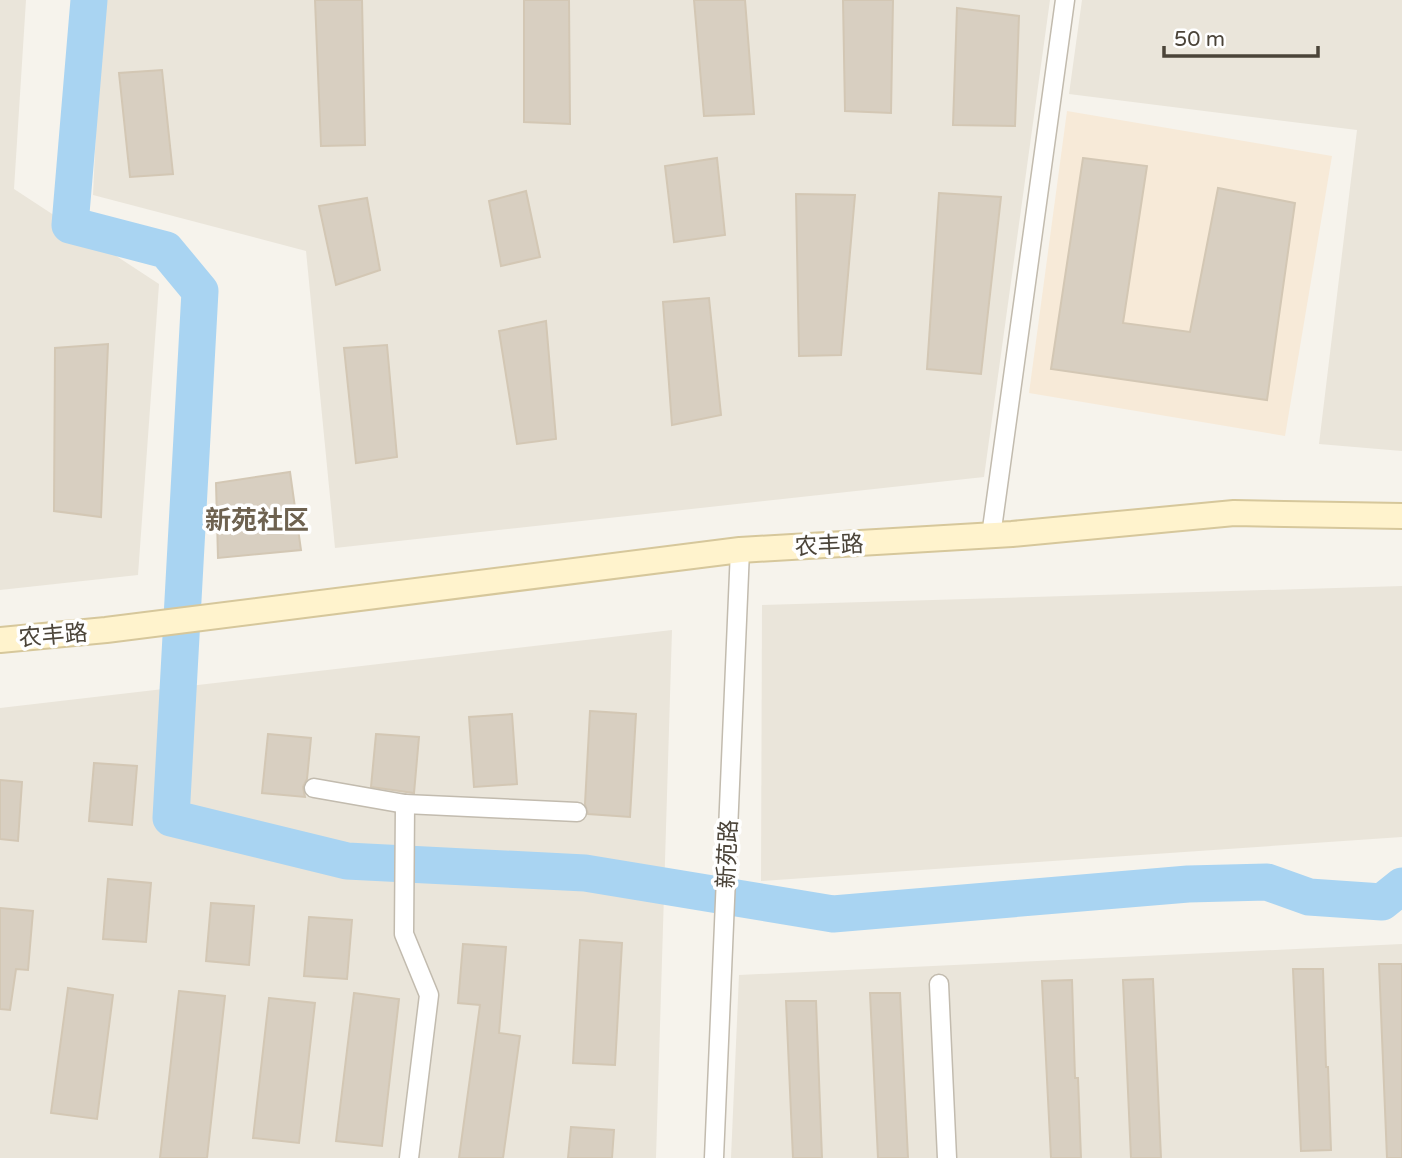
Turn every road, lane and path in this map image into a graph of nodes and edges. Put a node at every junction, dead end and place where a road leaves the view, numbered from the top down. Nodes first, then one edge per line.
1 (1065, 0) edge
2 (1402, 516) edge
3 (991, 536) junction
4 (740, 550) junction
5 (0, 640) edge
6 (314, 788) dead end
7 (405, 804) junction
8 (577, 812) dead end
9 (939, 984) dead end
10 (410, 1158) edge
11 (714, 1158) edge
12 (947, 1158) edge

1 - 3 street
2 - 3 main road, 农丰路
3 - 4 main road, 农丰路
4 - 5 main road, 农丰路
4 - 11 street, 新苑路
6 - 7 street
7 - 8 street
7 - 10 street
9 - 12 street

